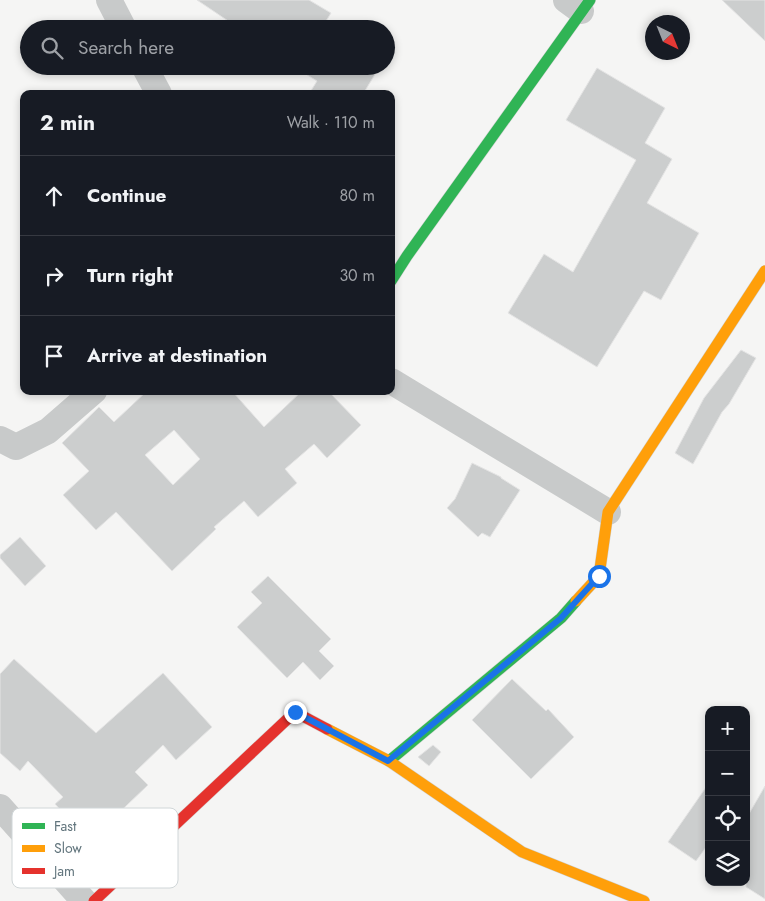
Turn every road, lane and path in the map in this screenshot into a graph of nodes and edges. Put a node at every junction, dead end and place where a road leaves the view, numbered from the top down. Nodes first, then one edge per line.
1 (109, 0) edge
2 (579, 4) edge
3 (119, 20) edge
4 (149, 75) edge
5 (157, 90) edge
6 (765, 270) edge
7 (395, 275) edge
8 (395, 383) edge
9 (89, 395) edge
10 (0, 439) edge
11 (608, 512) junction
12 (388, 761) junction
13 (0, 807) edge
14 (12, 820) edge
15 (178, 822) edge
16 (72, 888) edge
17 (108, 888) edge
18 (84, 901) edge
19 (94, 901) edge
20 (644, 901) edge

1 - 3 street
2 - 7 street
4 - 5 street
6 - 11 street
8 - 11 street
9 - 10 street
11 - 12 street
12 - 15 street
12 - 20 street
13 - 14 street
16 - 18 street
17 - 19 street

